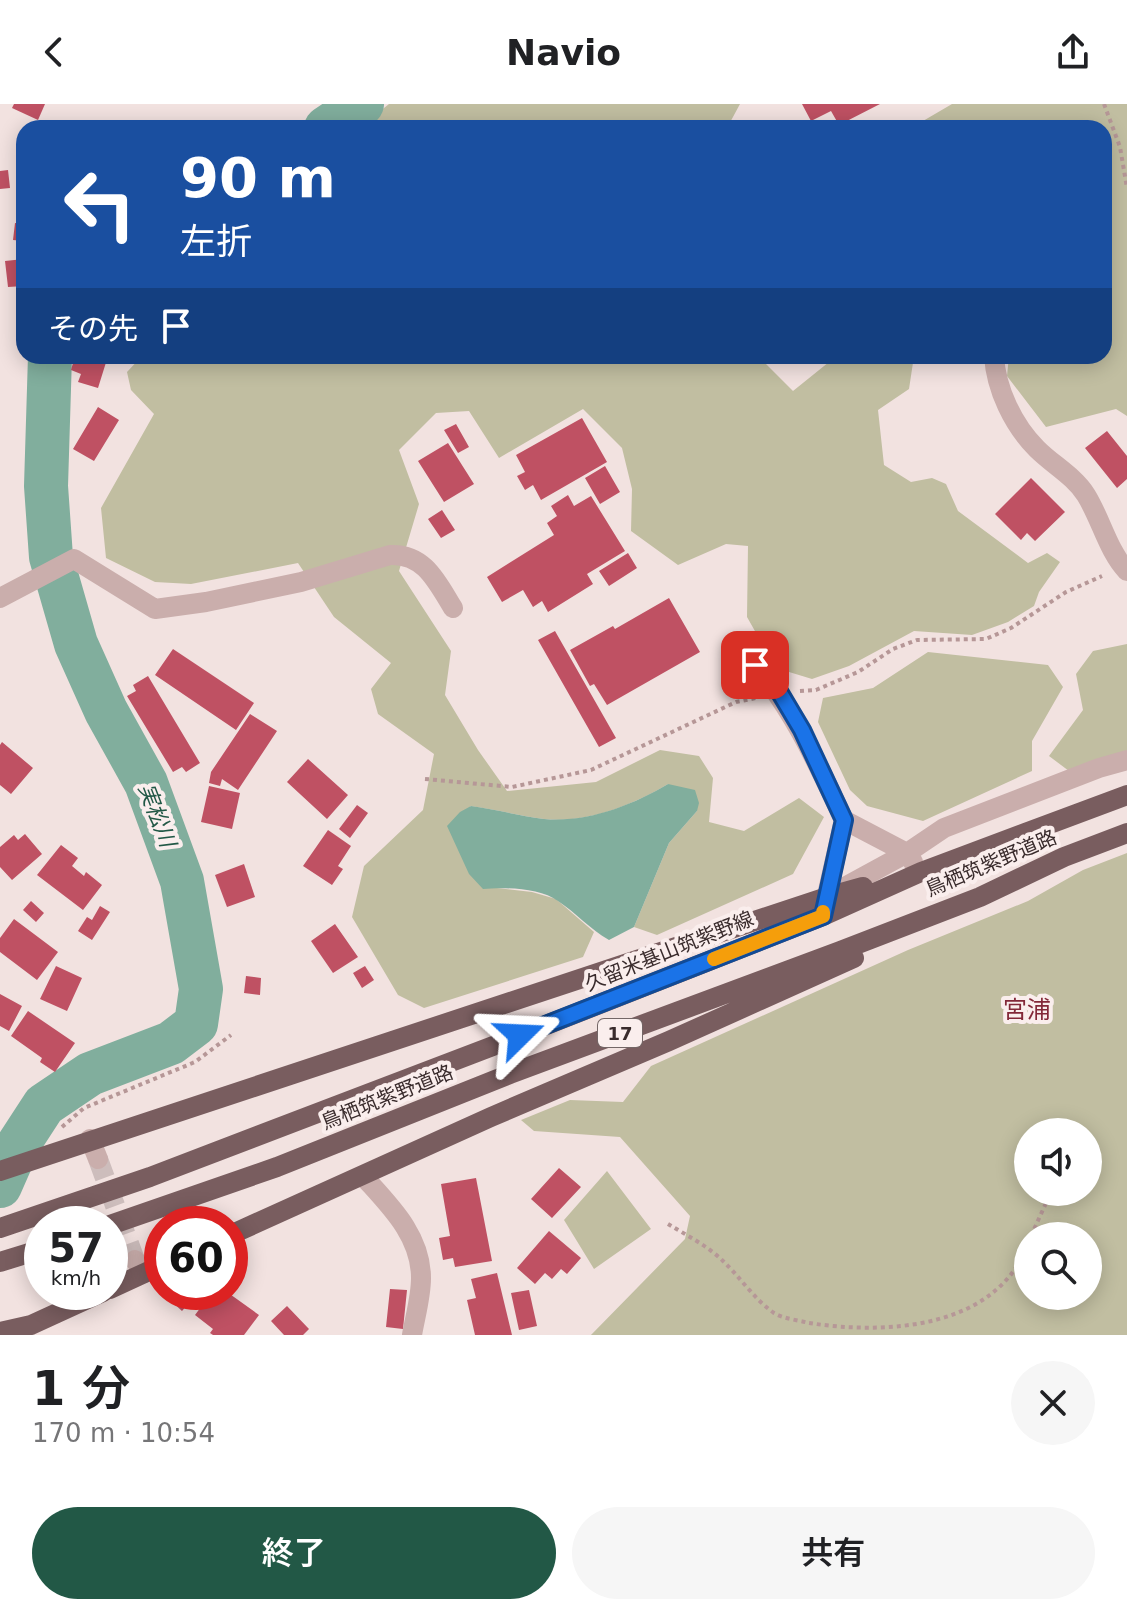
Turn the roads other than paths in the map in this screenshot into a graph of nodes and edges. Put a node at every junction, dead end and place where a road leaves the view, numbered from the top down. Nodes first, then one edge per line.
1 (994, 364) edge
2 (1127, 571) edge
3 (0, 598) edge
4 (453, 608) dead end
5 (755, 665) dead end
6 (1127, 760) edge
7 (1127, 795) edge
8 (844, 820) junction
9 (1127, 833) edge
10 (907, 853) junction
11 (921, 872) junction
12 (980, 897) junction
13 (825, 906) junction
14 (90, 1139) junction
15 (98, 1159) tunnel mouth
16 (0, 1171) edge
17 (363, 1176) junction
18 (128, 1219) edge
19 (248, 1227) edge
20 (0, 1228) edge
21 (24, 1255) edge
22 (0, 1262) edge
23 (64, 1310) edge
24 (0, 1332) edge
25 (412, 1335) edge

1 - 2 street
3 - 4 street
5 - 8 street
6 - 10 street
7 - 11 main road
8 - 10 street
8 - 13 street
9 - 12 main road, 鳥栖筑紫野道路 / 17
10 - 11 street
10 - 13 street
11 - 13 main road
12 - 17 main road
12 - 18 main road, 鳥栖筑紫野道路 / 17
13 - 14 main road
13 - 20 main road, 久留米基山筑紫野線 / 17
14 - 15 street
14 - 16 main road
17 - 19 main road
17 - 25 street
21 - 22 main road
23 - 24 main road

